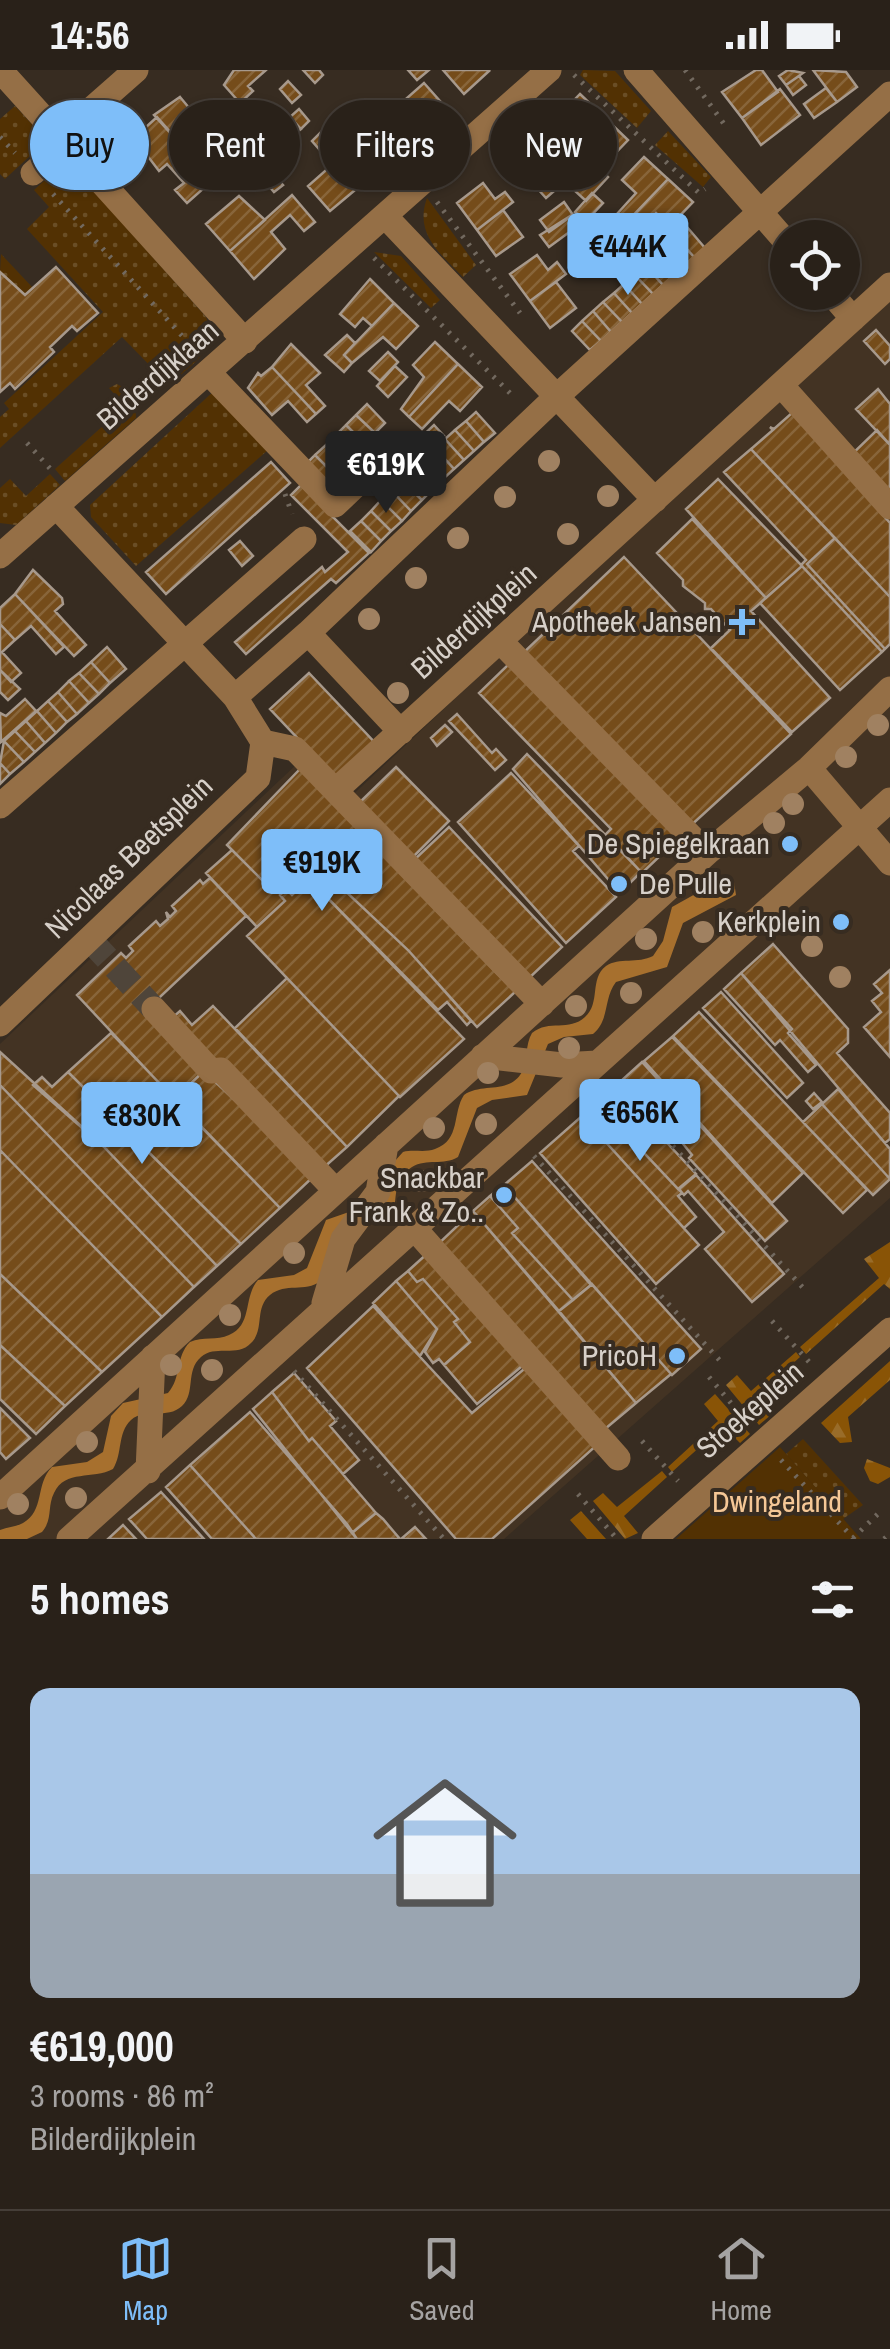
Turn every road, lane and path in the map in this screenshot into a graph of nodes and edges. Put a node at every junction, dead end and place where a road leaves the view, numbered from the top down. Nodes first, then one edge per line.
1 (0, 70) edge
2 (136, 70) edge
3 (548, 70) edge
4 (568, 70) edge
5 (636, 70) edge
6 (890, 94) edge
7 (105, 100) edge
8 (30, 103) edge
9 (0, 137) edge
10 (470, 141) edge
11 (30, 170) edge
12 (725, 172) junction
13 (48, 190) edge
14 (108, 190) edge
15 (416, 190) edge
16 (428, 190) edge
17 (759, 211) junction
18 (386, 217) junction
19 (770, 224) edge
20 (358, 242) junction
21 (890, 285) edge
22 (845, 310) edge
23 (853, 319) junction
24 (526, 321) dead end
25 (245, 341) junction
26 (211, 371) junction
27 (781, 385) junction
28 (555, 398) junction
29 (535, 418) junction
30 (27, 443) dead end
31 (398, 444) dead end
32 (64, 499) junction
33 (655, 500) junction
34 (890, 507) edge
35 (304, 539) dead end
36 (0, 556) edge
37 (308, 633) junction
38 (500, 641) junction
39 (182, 644) junction
40 (890, 689) edge
41 (235, 697) junction
42 (401, 732) junction
43 (263, 742) junction
44 (809, 768) junction
45 (336, 790) junction
46 (890, 800) edge
47 (0, 806) edge
48 (860, 828) junction
49 (707, 853) junction
50 (890, 863) edge
51 (542, 1004) junction
52 (154, 1010) tunnel mouth
53 (0, 1024) edge
54 (490, 1057) junction
55 (598, 1063) junction
56 (516, 1136) junction
57 (386, 1145) junction
58 (336, 1191) junction
59 (414, 1228) junction
60 (806, 1291) dead end
61 (322, 1308) junction
62 (772, 1321) dead end
63 (890, 1330) edge
64 (275, 1350) junction
65 (723, 1364) dead end
66 (152, 1366) junction
67 (829, 1384) junction
68 (640, 1438) dead end
69 (618, 1458) dead end
70 (148, 1471) junction
71 (578, 1494) dead end
72 (0, 1497) edge
73 (696, 1502) junction
74 (881, 1511) dead end
75 (890, 1534) edge
76 (853, 1538) edge
77 (69, 1539) edge
78 (444, 1539) edge
79 (617, 1539) edge
80 (654, 1539) edge
81 (884, 1539) edge

1 - 8 street
2 - 7 street
3 - 10 street, Bilderdijklaan
4 - 12 path
5 - 12 street
6 - 17 street
9 - 11 path
12 - 17 street
13 - 26 path
14 - 25 street
15 - 18 street, Bilderdijklaan
16 - 24 path
17 - 19 street
17 - 28 street
18 - 20 street, Bilderdijklaan
18 - 28 street
20 - 25 street, Bilderdijklaan
20 - 29 path
21 - 23 street, Bilderdijkplein
22 - 23 street
23 - 27 street, Bilderdijkplein
25 - 26 street, Bilderdijklaan
26 - 31 street
26 - 32 street, Bilderdijklaan
27 - 33 street, Bilderdijkplein
27 - 34 street
28 - 29 street
28 - 33 street
29 - 37 street
30 - 32 path
32 - 36 street, Bilderdijklaan
32 - 39 street
33 - 38 street, Bilderdijkplein
35 - 39 street
37 - 41 street
37 - 42 street
38 - 42 street, Bilderdijkplein
38 - 49 street
39 - 41 street
39 - 47 street
40 - 44 street
41 - 43 street
42 - 45 street, Bilderdijkplein
43 - 45 street
43 - 53 street, Nicolaas Beetsplein
44 - 48 street
44 - 49 street
45 - 51 street
46 - 48 street
48 - 50 street
48 - 55 street
49 - 51 street
51 - 54 street
52 - 58 street
54 - 55 street
54 - 57 street
55 - 56 street
55 - 60 path
56 - 59 street
56 - 65 path
57 - 58 street
57 - 61 street
58 - 66 street
59 - 61 street
59 - 69 street
61 - 64 street
62 - 67 path
63 - 67 street, Stoekeplein
64 - 70 street
64 - 78 path
66 - 70 street
66 - 72 street
67 - 73 street, Stoekeplein
68 - 73 path
70 - 77 street
71 - 79 path
73 - 80 street, Stoekeplein
74 - 76 path
75 - 81 path

